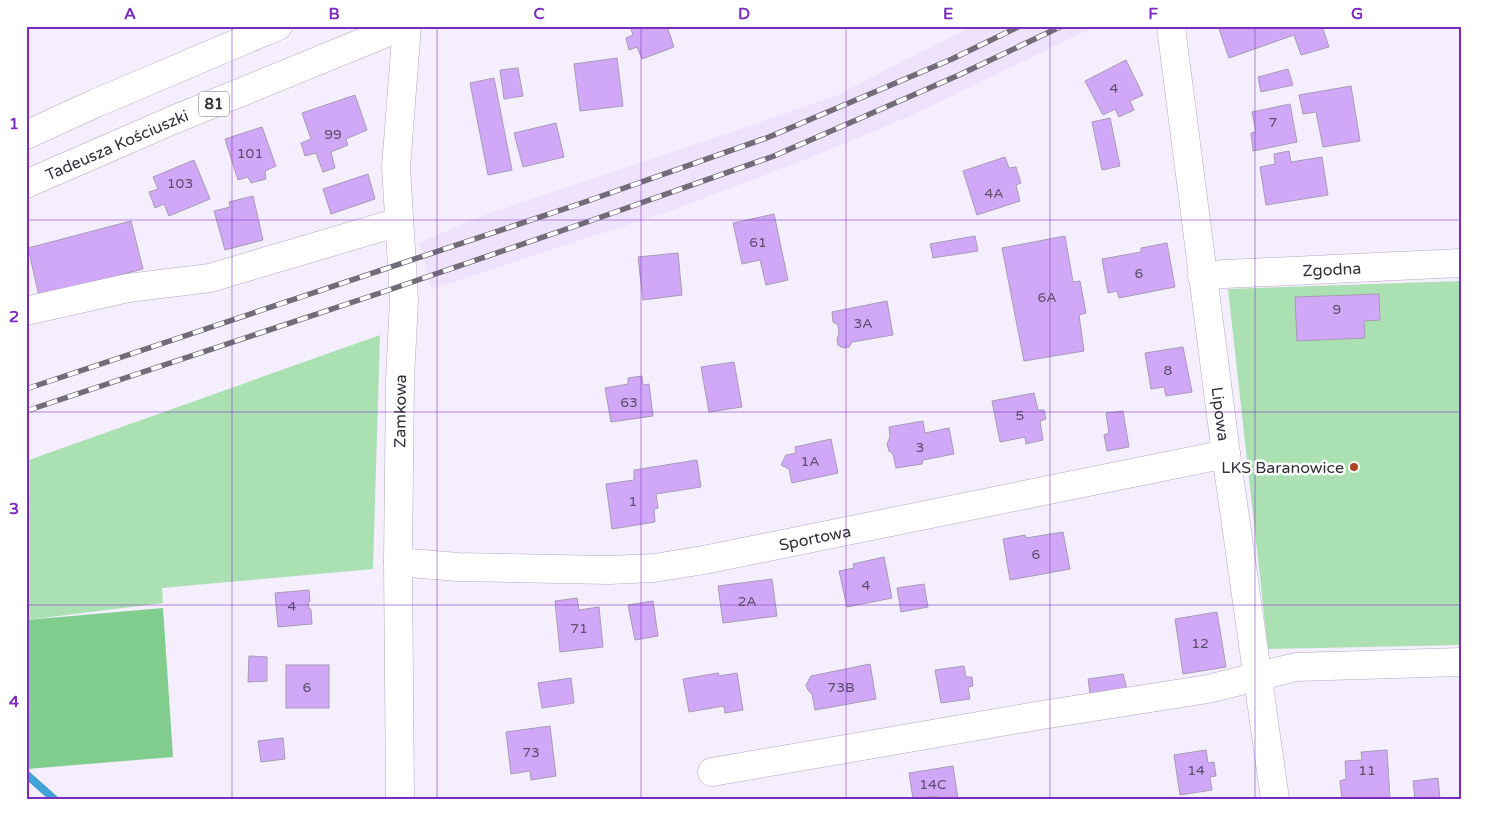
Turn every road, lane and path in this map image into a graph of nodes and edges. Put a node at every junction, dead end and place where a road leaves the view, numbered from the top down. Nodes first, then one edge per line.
1 (278, 26) edge
2 (402, 26) edge
3 (407, 26) edge
4 (1170, 27) edge
5 (26, 135) edge
6 (26, 184) edge
7 (399, 222) junction
8 (1461, 263) edge
9 (1202, 276) junction
10 (26, 311) edge
11 (1226, 454) junction
12 (398, 562) junction
13 (1461, 662) edge
14 (1258, 676) junction
15 (712, 772) dead end
16 (400, 799) edge
17 (1275, 799) edge

1 - 5 street
2 - 6 street, Tadeusza Kościuszki / 81
3 - 7 street, Zamkowa
4 - 9 street, Lipowa
7 - 10 street
7 - 12 street, Zamkowa
8 - 9 street, Zgodna
9 - 11 street, Lipowa
11 - 12 street, Sportowa
11 - 14 street, Lipowa
12 - 16 street, Zamkowa
13 - 14 street
14 - 15 street
14 - 17 street, Lipowa

